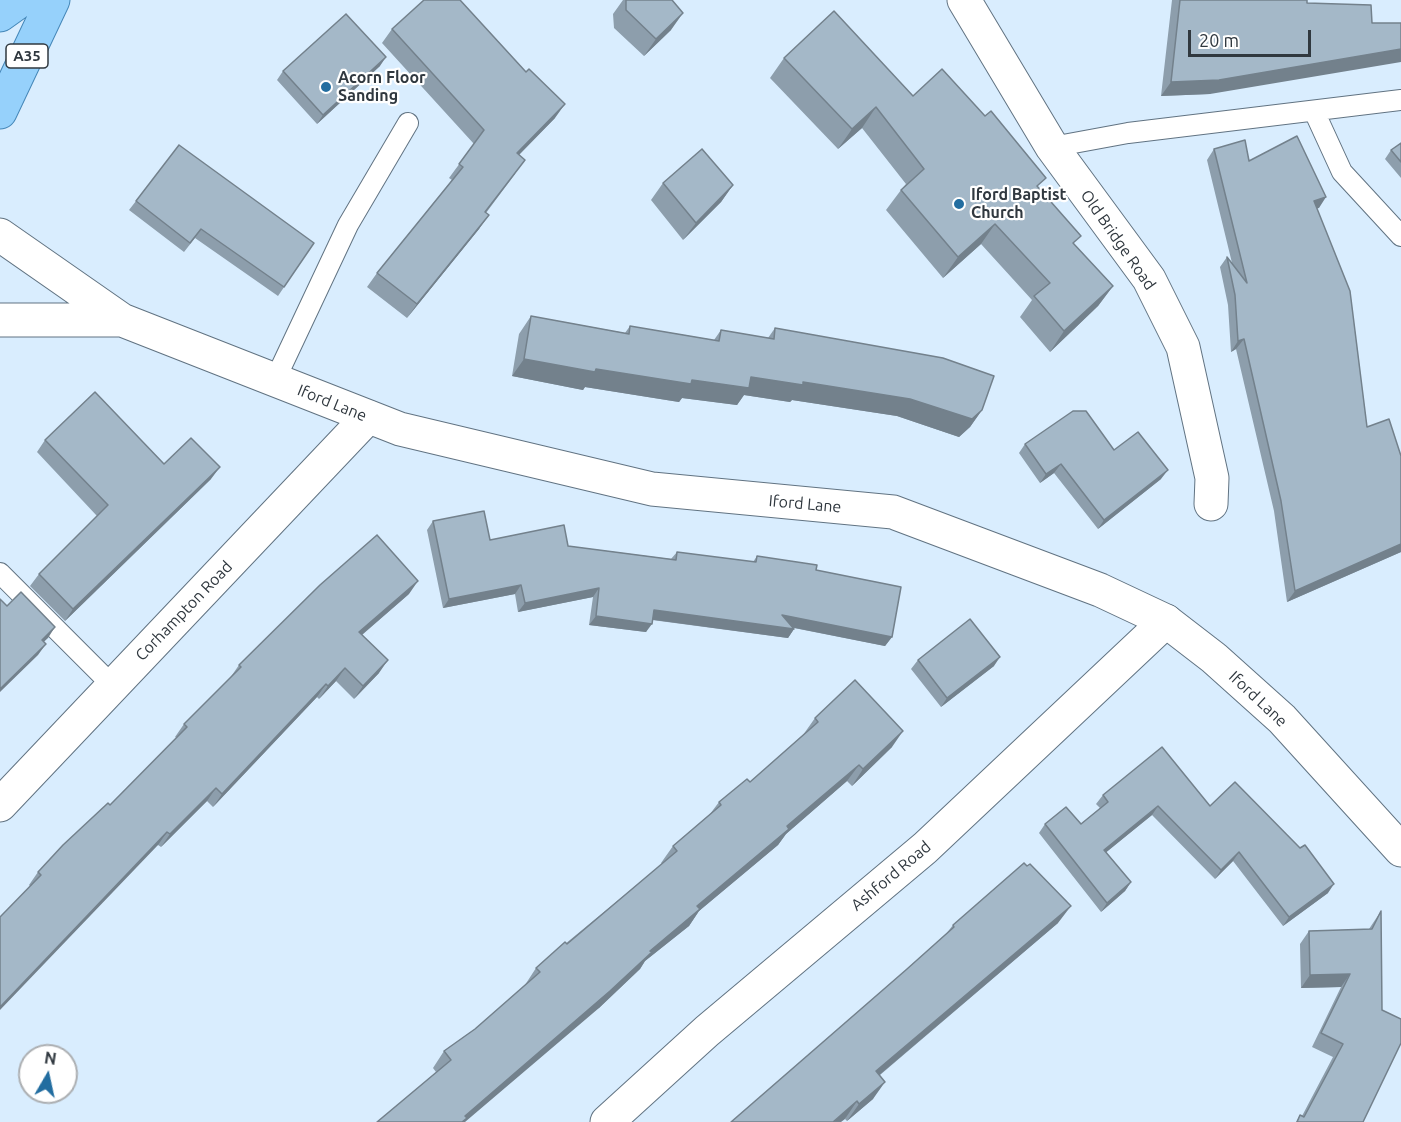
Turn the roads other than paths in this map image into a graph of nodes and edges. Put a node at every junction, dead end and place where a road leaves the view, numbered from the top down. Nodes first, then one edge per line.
1 (21, 0) edge
2 (53, 0) edge
3 (964, 0) edge
4 (0, 15) edge
5 (1401, 100) edge
6 (1314, 111) junction
7 (0, 112) edge
8 (408, 123) dead end
9 (1052, 147) junction
10 (0, 235) edge
11 (1401, 236) edge
12 (0, 320) edge
13 (122, 320) junction
14 (275, 380) junction
15 (368, 417) junction
16 (1211, 504) dead end
17 (0, 573) edge
18 (1167, 621) junction
19 (113, 686) junction
20 (0, 805) edge
21 (1401, 850) edge
22 (607, 1122) edge

1 - 4 main road
2 - 7 main road, A35
3 - 9 street, Old Bridge Road
5 - 6 lane
6 - 9 lane
6 - 11 lane
8 - 14 lane
9 - 16 street, Old Bridge Road
10 - 13 street, Iford Lane
12 - 13 street, Iford Lane
13 - 14 street, Iford Lane
14 - 15 street, Iford Lane
15 - 18 street, Iford Lane
15 - 19 street, Corhampton Road
17 - 19 lane
18 - 21 street, Iford Lane
18 - 22 street, Ashford Road
19 - 20 street, Corhampton Road

